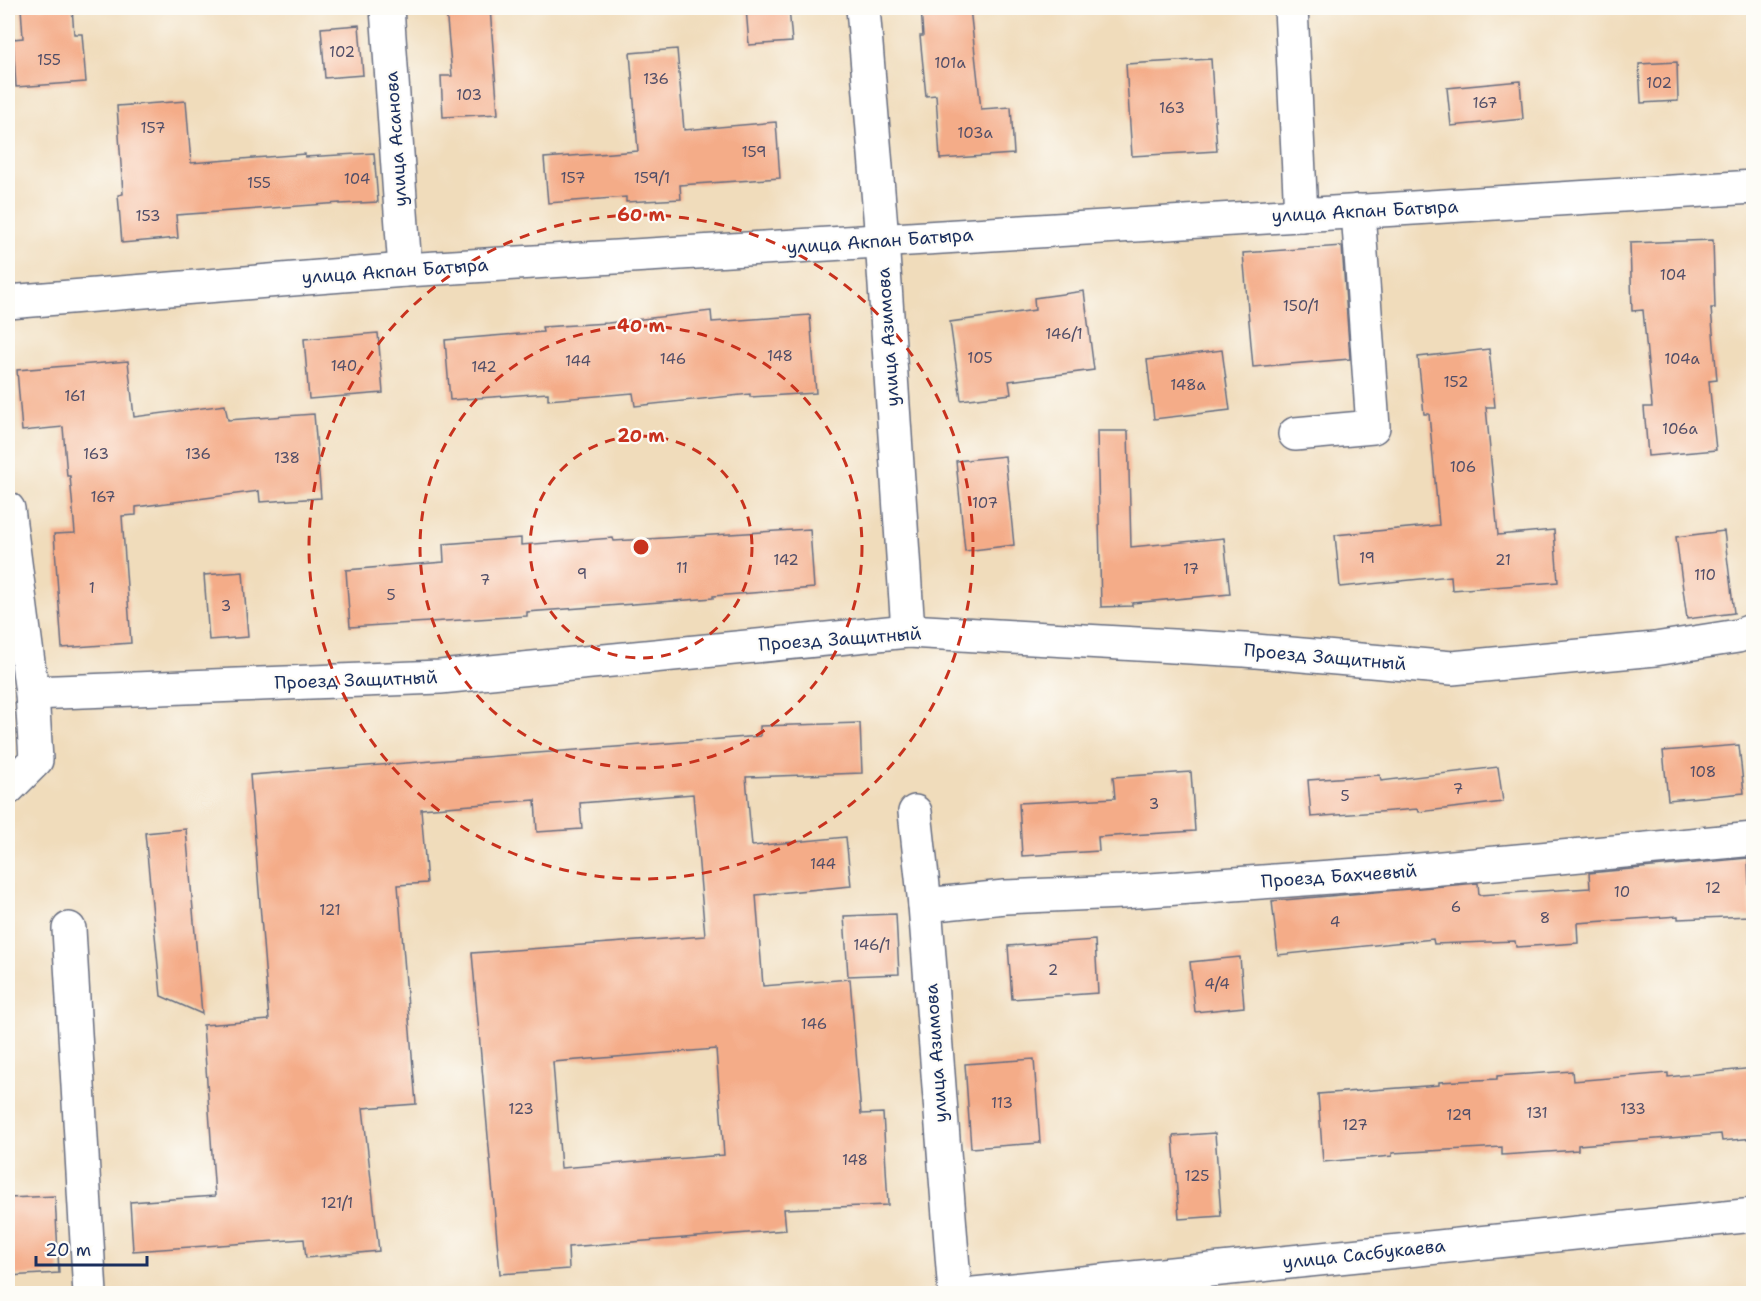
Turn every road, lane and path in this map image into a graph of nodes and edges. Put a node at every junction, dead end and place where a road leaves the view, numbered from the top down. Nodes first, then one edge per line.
1 (387, 8) edge
2 (862, 8) edge
3 (1291, 8) edge
4 (1754, 187) edge
5 (1358, 211) junction
6 (1301, 215) junction
7 (882, 240) junction
8 (405, 270) junction
9 (8, 302) edge
10 (1295, 434) dead end
11 (8, 509) edge
12 (1754, 630) edge
13 (908, 631) junction
14 (32, 693) junction
15 (8, 788) edge
16 (915, 812) dead end
17 (1754, 839) edge
18 (925, 905) junction
19 (69, 929) dead end
20 (1754, 1215) edge
21 (90, 1293) edge
22 (954, 1293) edge
23 (974, 1293) edge

1 - 8 street, улица Асанова
2 - 7 street, улица Азимова
3 - 6 street
4 - 5 street, улица Акпан Батыра
5 - 6 street, улица Акпан Батыра
5 - 10 street
6 - 7 street, улица Акпан Батыра
7 - 8 street, улица Акпан Батыра
7 - 13 street, улица Азимова
8 - 9 street, улица Акпан Батыра
11 - 14 street
12 - 13 street, Проезд Защитный
13 - 14 street, Проезд Защитный
14 - 15 street
16 - 18 street, улица Азимова
17 - 18 street, Проезд Бахчевый
18 - 22 street, улица Азимова
19 - 21 street
20 - 23 street, улица Сасбукаева

